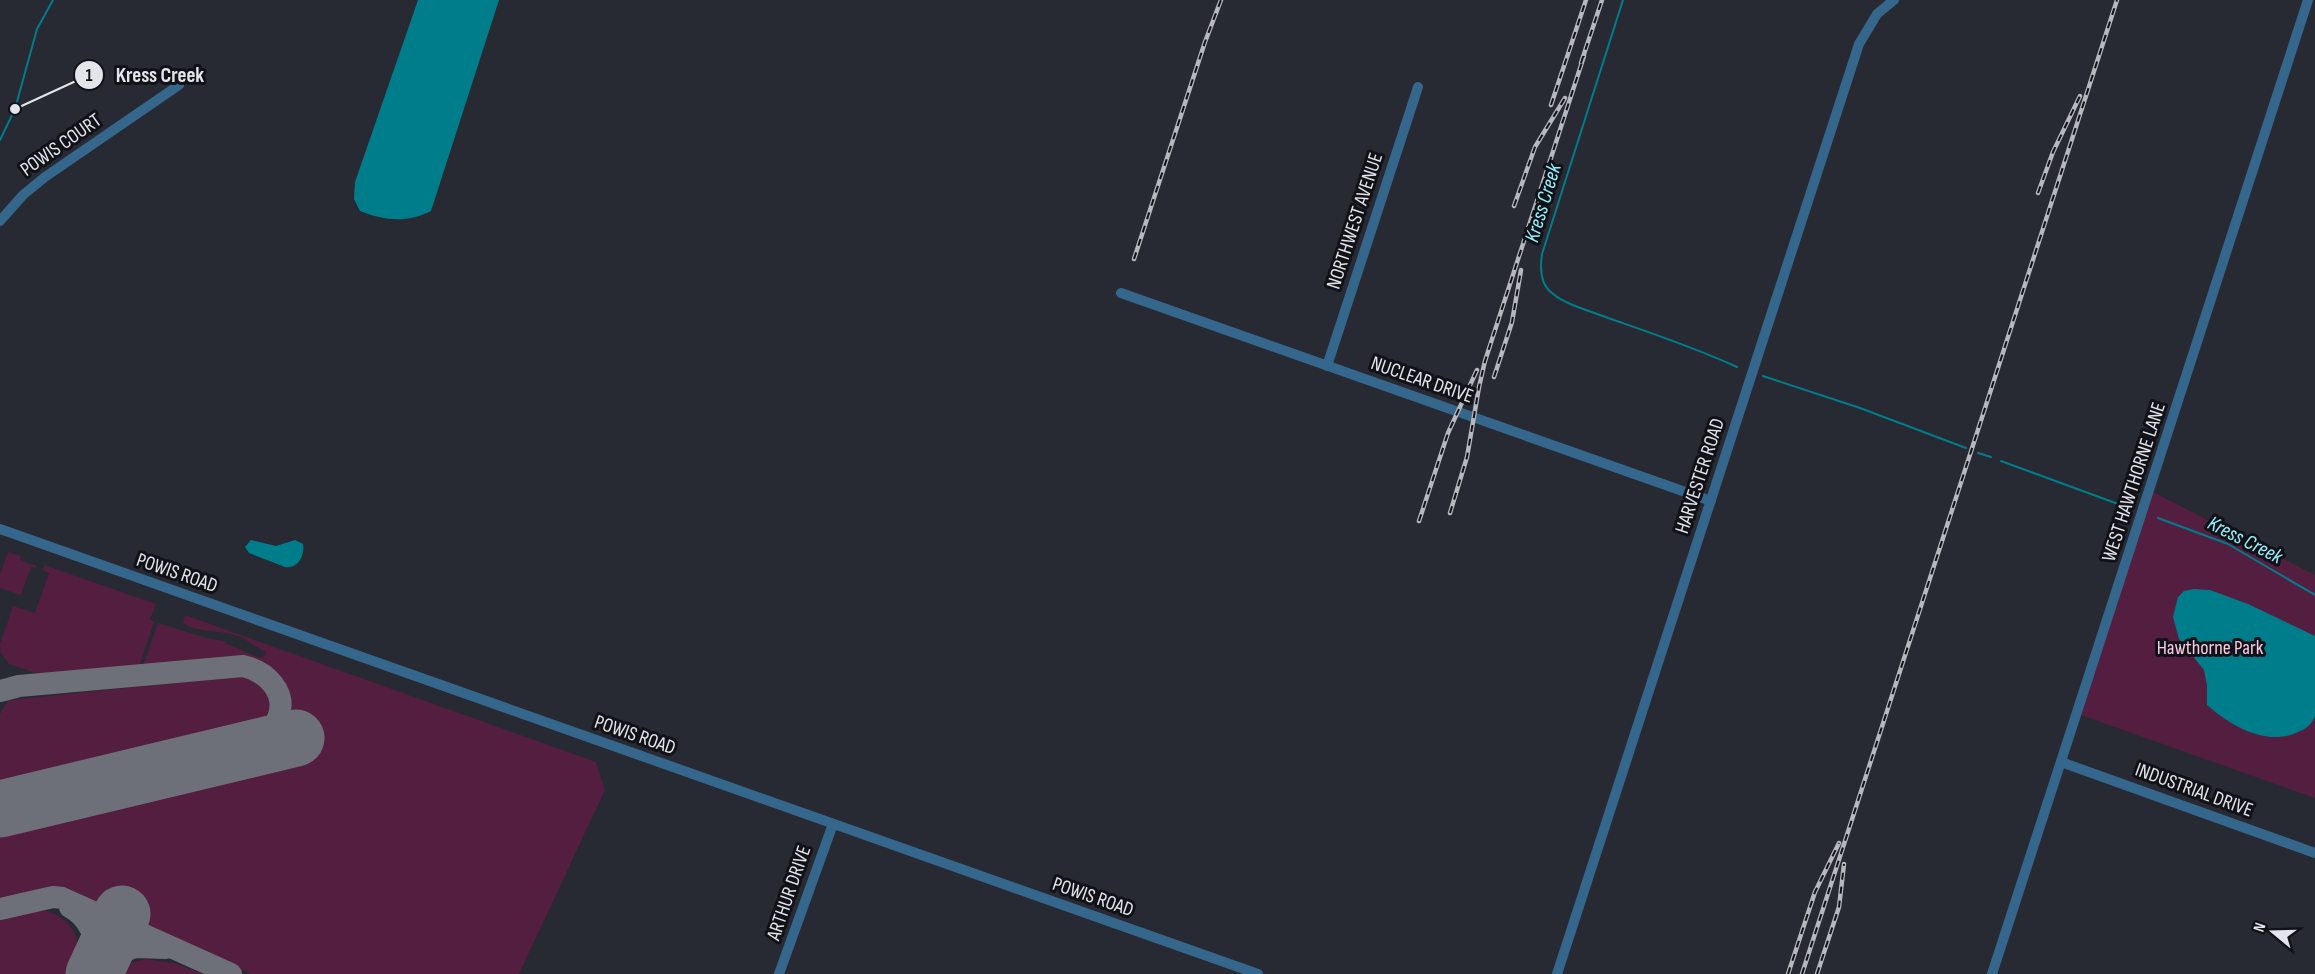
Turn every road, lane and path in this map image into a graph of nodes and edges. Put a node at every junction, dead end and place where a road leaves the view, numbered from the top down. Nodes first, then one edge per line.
1 (1894, 0) edge
2 (2308, 0) edge
3 (179, 85) dead end
4 (1418, 87) dead end
5 (0, 221) edge
6 (1121, 293) dead end
7 (1327, 366) junction
8 (1711, 501) junction
9 (0, 529) edge
10 (2061, 762) junction
11 (833, 824) junction
12 (2315, 852) edge
13 (779, 974) edge
14 (1258, 974) edge
15 (1557, 974) edge
16 (1992, 974) edge

1 - 8 street, HARVESTER ROAD
2 - 10 street, WEST HAWTHORNE LANE
3 - 5 street, POWIS COURT
4 - 7 street, NORTHWEST AVENUE
6 - 7 street, NUCLEAR DRIVE
7 - 8 street, NUCLEAR DRIVE
8 - 15 street, HARVESTER ROAD
9 - 11 street, POWIS ROAD
10 - 12 street, INDUSTRIAL DRIVE
10 - 16 street, WEST HAWTHORNE LANE
11 - 13 street, ARTHUR DRIVE
11 - 14 street, POWIS ROAD

